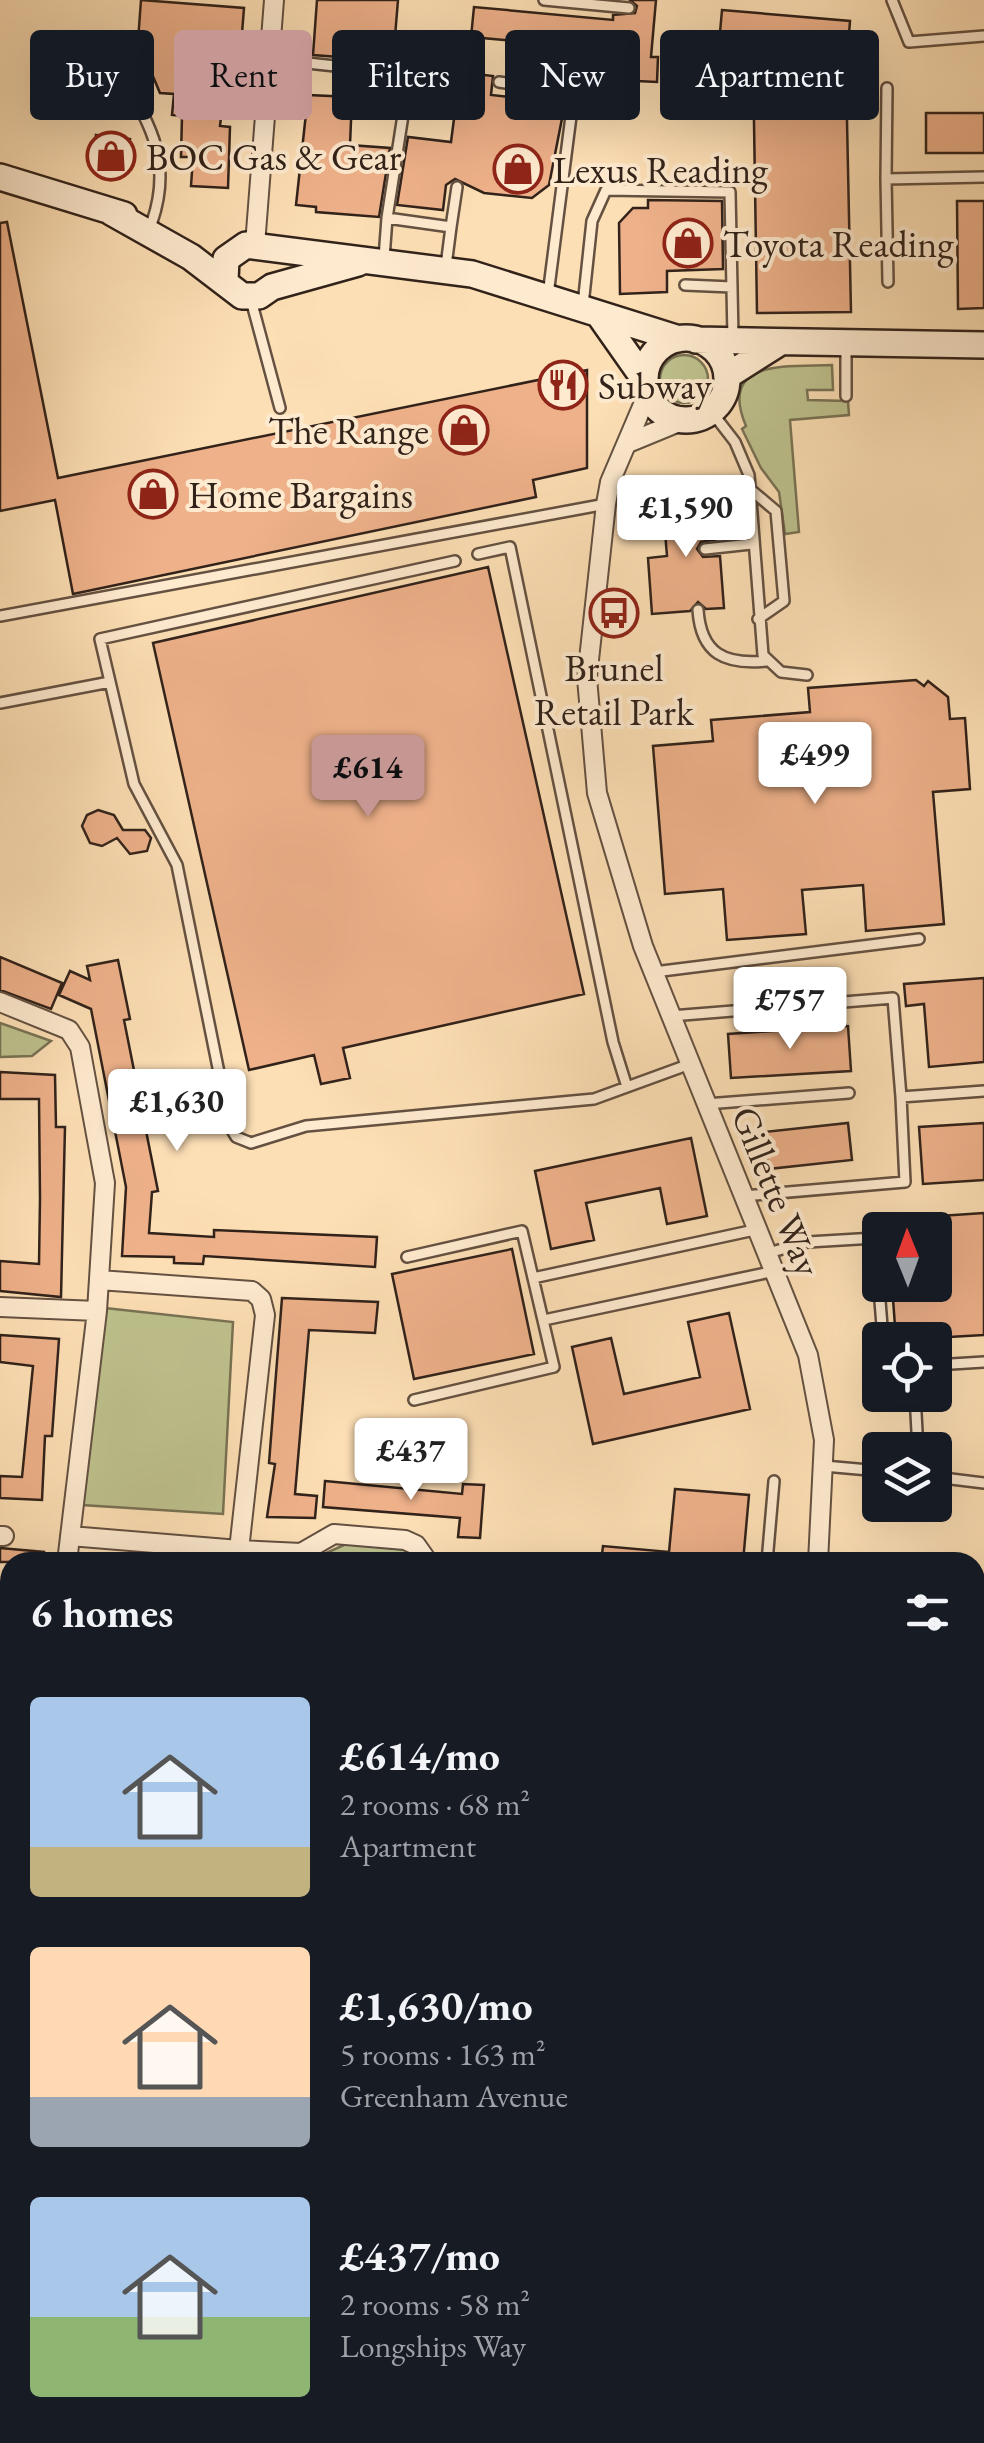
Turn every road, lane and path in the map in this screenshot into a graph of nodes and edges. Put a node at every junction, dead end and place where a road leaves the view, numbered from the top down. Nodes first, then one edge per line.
1 (274, 0) edge
2 (544, 0) edge
3 (892, 0) edge
4 (629, 8) dead end
5 (272, 30) edge
6 (984, 36) edge
7 (499, 82) dead end
8 (887, 88) dead end
9 (145, 120) edge
10 (264, 120) edge
11 (402, 120) edge
12 (0, 177) edge
13 (984, 177) edge
14 (886, 179) junction
15 (457, 187) dead end
16 (112, 212) junction
17 (387, 218) junction
18 (152, 222) junction
19 (451, 227) junction
20 (251, 249) junction
21 (378, 260) junction
22 (446, 269) junction
23 (225, 280) junction
24 (888, 282) dead end
25 (685, 285) dead end
26 (732, 287) junction
27 (261, 292) junction
28 (548, 295) junction
29 (592, 312) junction
30 (733, 338) junction
31 (688, 340) junction
32 (779, 343) junction
33 (846, 343) junction
34 (984, 345) edge
35 (727, 376) junction
36 (646, 386) junction
37 (846, 396) dead end
38 (280, 408) dead end
39 (711, 411) junction
40 (684, 420) junction
41 (628, 443) junction
42 (751, 490) junction
43 (606, 504) junction
44 (751, 544) junction
45 (705, 550) dead end
46 (478, 554) dead end
47 (455, 561) dead end
48 (698, 610) dead end
49 (0, 616) edge
50 (758, 619) junction
51 (766, 660) junction
52 (807, 674) dead end
53 (110, 682) junction
54 (0, 703) edge
55 (919, 938) dead end
56 (654, 972) junction
57 (0, 1002) edge
58 (671, 1016) junction
59 (690, 1064) junction
60 (627, 1087) junction
61 (984, 1090) edge
62 (848, 1093) dead end
63 (901, 1097) junction
64 (706, 1104) junction
65 (743, 1196) junction
66 (759, 1230) junction
67 (406, 1257) dead end
68 (772, 1262) junction
69 (533, 1278) junction
70 (99, 1280) junction
71 (0, 1306) edge
72 (97, 1311) junction
73 (544, 1320) junction
74 (882, 1322) edge
75 (984, 1362) edge
76 (952, 1364) edge
77 (414, 1400) dead end
78 (824, 1466) junction
79 (862, 1469) edge
80 (952, 1479) edge
81 (774, 1480) dead end
82 (984, 1483) edge
83 (70, 1536) junction
84 (69, 1552) edge
85 (206, 1552) edge
86 (240, 1552) edge
87 (303, 1552) edge
88 (420, 1552) edge
89 (768, 1552) edge
90 (819, 1552) edge

1 - 5 street
2 - 4 lane
3 - 6 lane
7 - 28 lane
8 - 14 lane
9 - 18 lane
10 - 20 street
11 - 17 lane
12 - 16 street
13 - 14 lane
14 - 24 lane
15 - 19 lane
16 - 18 street
16 - 23 street
17 - 19 lane
17 - 21 lane
18 - 20 street
19 - 22 lane
20 - 21 street
20 - 23 street
20 - 27 street
21 - 22 street
21 - 27 street
22 - 28 street
23 - 27 street
25 - 26 lane
26 - 29 lane
26 - 30 lane
27 - 38 lane
28 - 29 street
29 - 31 street
29 - 36 street
30 - 31 street
30 - 32 street
31 - 35 street
31 - 36 street
32 - 33 street
32 - 35 street
33 - 34 street
33 - 37 lane
35 - 39 street
36 - 40 street
36 - 41 street, Gillette Way
39 - 40 street
39 - 42 lane
40 - 41 street
41 - 43 street, Gillette Way
42 - 44 lane
42 - 50 lane
43 - 49 lane
43 - 56 street, Gillette Way
44 - 45 lane
44 - 50 lane
46 - 60 lane
47 - 53 lane
48 - 51 lane
50 - 51 lane
51 - 52 lane
53 - 54 lane
53 - 60 lane
55 - 56 lane
56 - 58 street, Gillette Way
57 - 70 street
58 - 59 street, Gillette Way
58 - 63 lane
59 - 60 lane
59 - 64 street, Gillette Way
61 - 63 lane
62 - 64 lane
63 - 65 lane
64 - 65 street, Gillette Way
65 - 66 street, Gillette Way
66 - 68 street, Gillette Way
66 - 69 lane
67 - 69 lane
68 - 73 lane
68 - 74 lane
68 - 78 street, Gillette Way
69 - 73 lane
70 - 72 street
70 - 86 street
71 - 72 street
72 - 83 street
73 - 77 lane
75 - 76 lane
78 - 79 lane
78 - 90 street, Gillette Way
80 - 82 lane
81 - 89 lane
83 - 84 street
83 - 85 street
87 - 88 street

